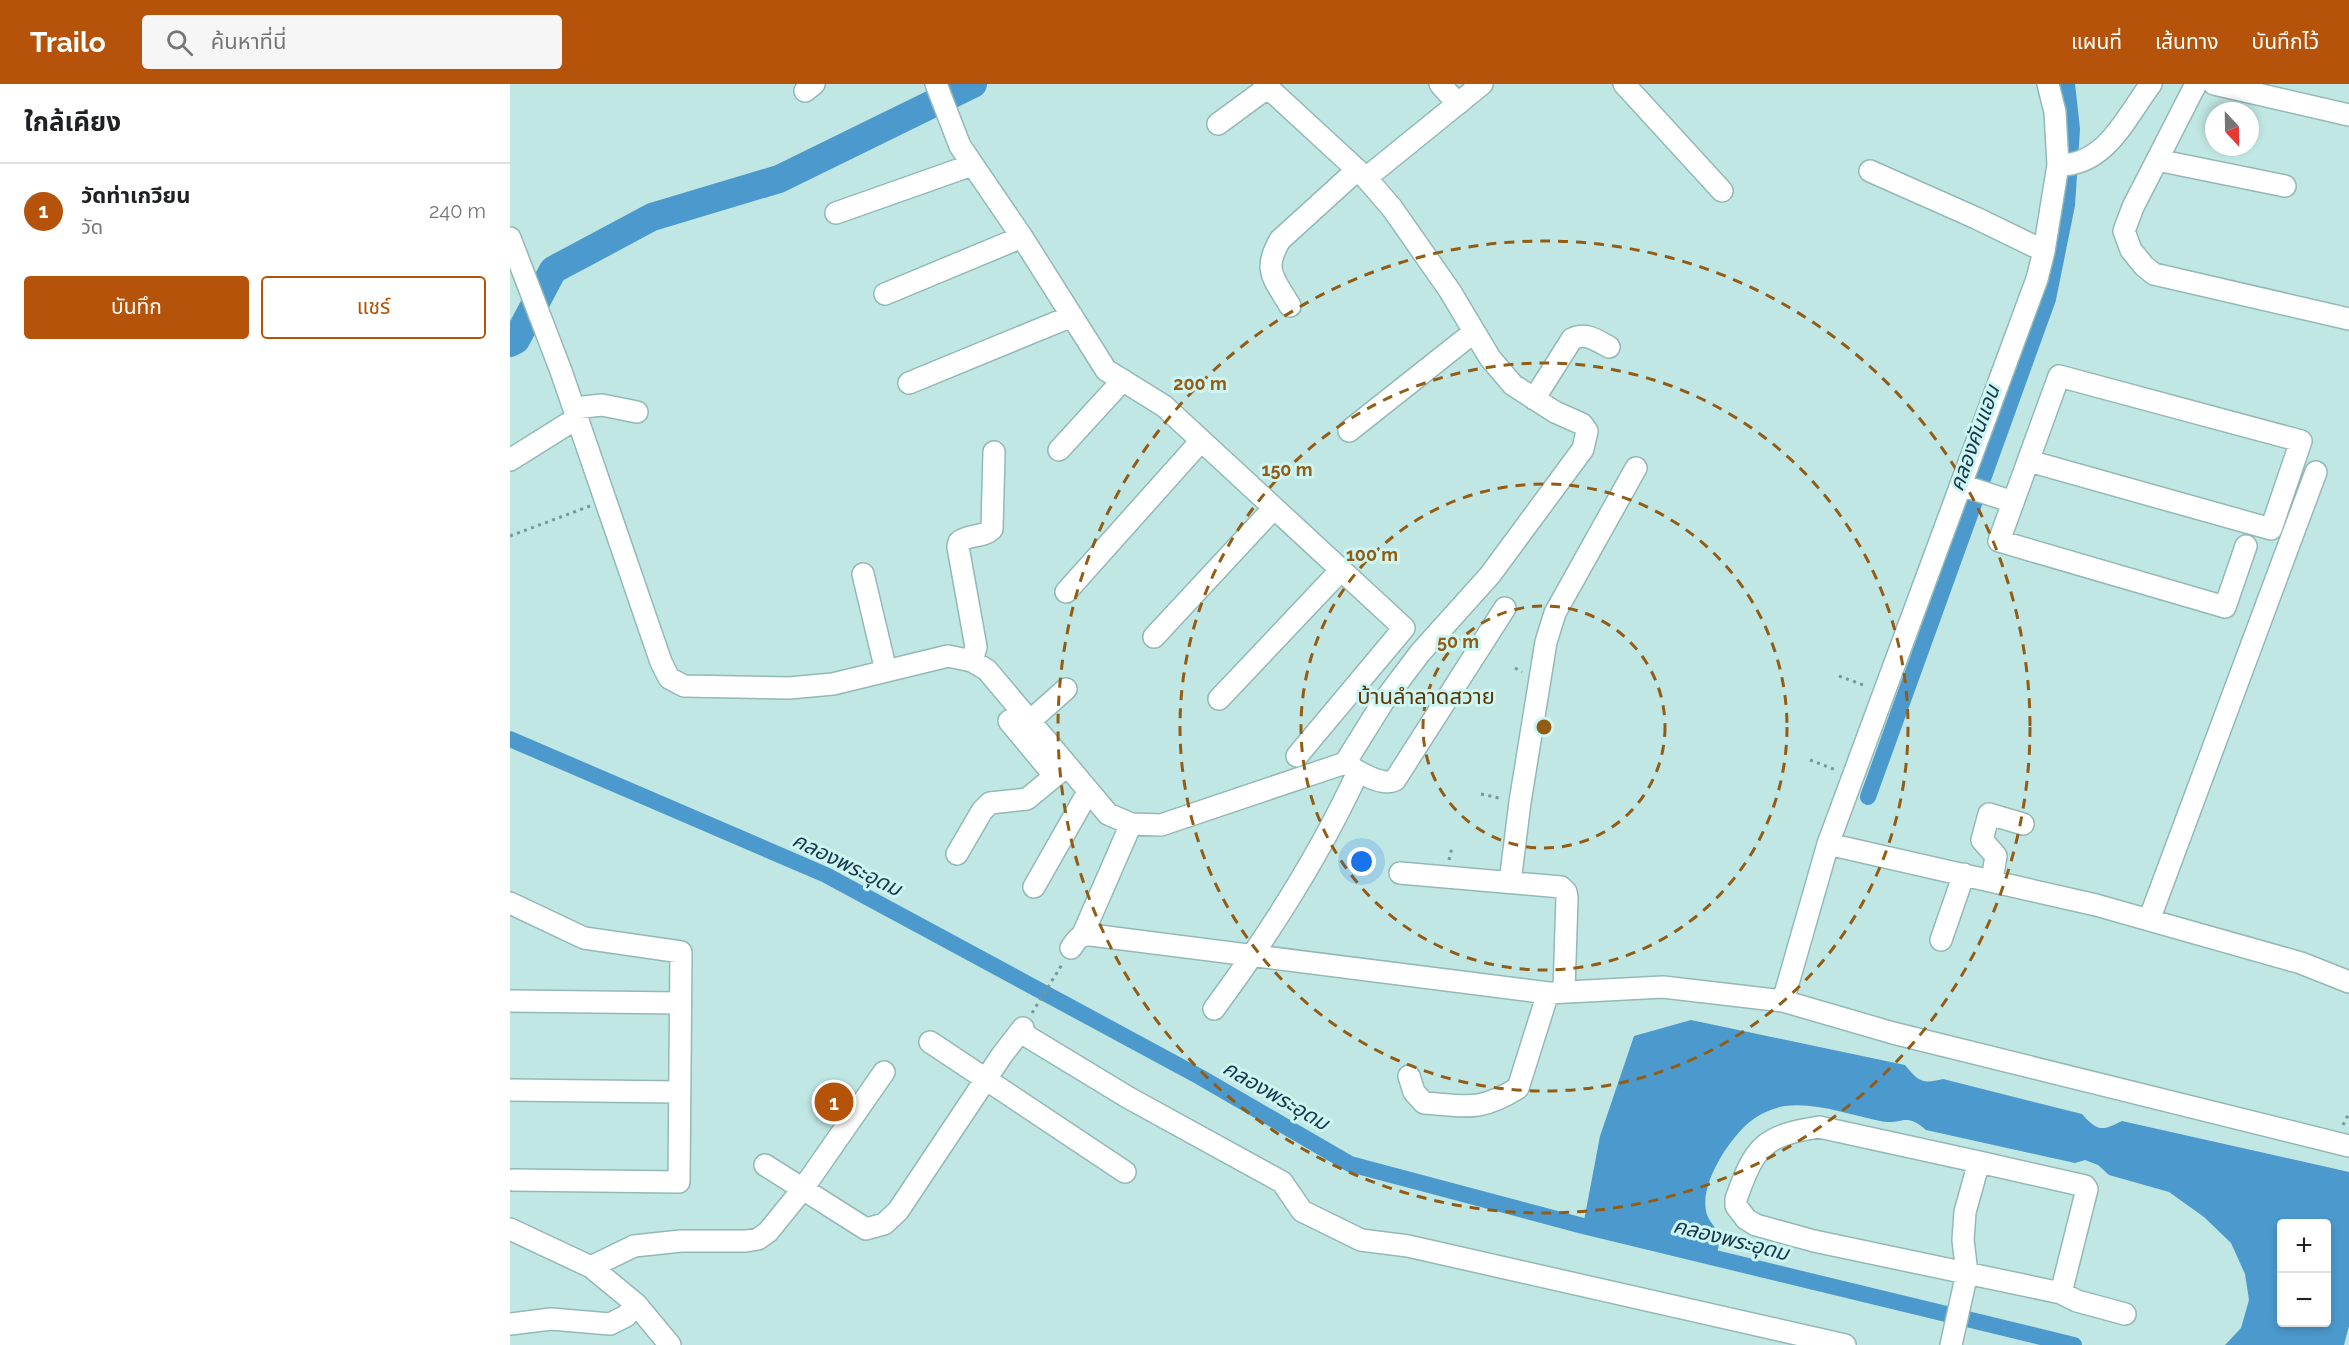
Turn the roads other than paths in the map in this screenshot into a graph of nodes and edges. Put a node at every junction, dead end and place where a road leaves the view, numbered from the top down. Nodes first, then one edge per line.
1 (936, 84) edge
2 (1440, 84) edge
3 (1482, 84) edge
4 (1624, 84) edge
5 (2048, 84) edge
6 (2151, 84) edge
7 (2196, 84) edge
8 (2214, 84) edge
9 (1265, 86) edge
10 (1458, 104) junction
11 (2349, 115) edge
12 (1218, 124) dead end
13 (2157, 160) junction
14 (2070, 164) junction
15 (972, 165) junction
16 (1870, 171) dead end
17 (1361, 174) junction
18 (2285, 186) dead end
19 (1722, 191) dead end
20 (836, 213) dead end
21 (1022, 237) junction
22 (511, 243) edge
23 (2044, 251) junction
24 (885, 294) dead end
25 (1290, 306) dead end
26 (1072, 316) junction
27 (2349, 319) edge
28 (1474, 332) junction
29 (1609, 347) dead end
30 (1123, 380) junction
31 (909, 383) dead end
32 (1534, 399) junction
33 (637, 412) dead end
34 (576, 413) junction
35 (1349, 431) dead end
36 (1200, 442) junction
37 (1059, 450) dead end
38 (994, 452) dead end
39 (510, 460) edge
40 (2029, 461) junction
41 (1636, 468) dead end
42 (2316, 472) dead end
43 (1961, 486) junction
44 (2013, 502) junction
45 (1273, 509) junction
46 (2246, 546) dead end
47 (1341, 570) junction
48 (863, 574) dead end
49 (1066, 592) dead end
50 (1505, 608) dead end
51 (1154, 637) dead end
52 (972, 661) junction
53 (886, 671) junction
54 (1066, 689) dead end
55 (1219, 699) dead end
56 (1019, 721) junction
57 (1297, 756) dead end
58 (1352, 767) junction
59 (1061, 771) junction
60 (1088, 792) junction
61 (1131, 824) junction
62 (2023, 824) dead end
63 (1828, 844) junction
64 (957, 854) dead end
65 (1400, 873) dead end
66 (1964, 874) junction
67 (1992, 880) junction
68 (1510, 882) junction
69 (1034, 887) dead end
70 (510, 903) edge
71 (2149, 920) junction
72 (1941, 940) dead end
73 (1255, 954) junction
74 (2349, 982) edge
75 (1556, 992) junction
76 (510, 1001) edge
77 (1783, 1001) junction
78 (680, 1003) junction
79 (1214, 1009) dead end
80 (930, 1042) dead end
81 (884, 1072) dead end
82 (1409, 1076) dead end
83 (987, 1080) junction
84 (510, 1090) edge
85 (678, 1092) junction
86 (2349, 1146) edge
87 (1979, 1162) junction
88 (765, 1165) dead end
89 (1125, 1172) dead end
90 (513, 1180) dead end
91 (802, 1190) junction
92 (510, 1229) edge
93 (591, 1267) junction
94 (1966, 1278) junction
95 (2061, 1293) junction
96 (636, 1304) junction
97 (2125, 1314) dead end
98 (510, 1324) edge
99 (670, 1345) edge
100 (1845, 1345) edge
101 (1951, 1345) edge

1 - 15 street
2 - 10 street
3 - 10 street
4 - 19 street
5 - 14 street
6 - 14 street
7 - 13 street
8 - 11 street
9 - 12 street
9 - 17 street
10 - 17 street
13 - 18 street
13 - 27 street
14 - 23 street
15 - 20 street
15 - 21 street
16 - 23 street
17 - 25 street
17 - 28 street
21 - 24 street
21 - 26 street
22 - 34 street
23 - 43 street
26 - 30 street
26 - 31 street
28 - 32 street
28 - 35 street
29 - 32 street
30 - 36 street
30 - 37 street
32 - 58 street
33 - 34 street
34 - 39 street
34 - 53 street
36 - 45 street
36 - 49 street
38 - 52 street
40 - 40 street
40 - 44 street
41 - 68 street
42 - 71 street
43 - 44 street
43 - 63 street
44 - 46 street
45 - 47 street
45 - 51 street
47 - 55 street
47 - 57 street
48 - 53 street
50 - 58 street
52 - 53 street
52 - 56 street
54 - 56 street
56 - 59 street
58 - 61 street
58 - 73 street
59 - 60 street
59 - 64 street
60 - 61 street
60 - 69 street
61 - 73 street
62 - 67 street
63 - 66 street
63 - 77 street
65 - 68 street
66 - 67 street
66 - 72 street
67 - 71 street
68 - 75 street
70 - 78 street
71 - 74 street
73 - 75 street
73 - 79 street
75 - 77 street
75 - 82 street
76 - 78 street
77 - 86 street
78 - 85 street
80 - 83 street
81 - 91 street
83 - 89 street
83 - 91 street
83 - 100 street
84 - 85 street
85 - 90 street
87 - 94 street
87 - 94 street
87 - 95 street
88 - 91 street
91 - 93 street
92 - 93 street
93 - 96 street
94 - 95 street
94 - 101 street
95 - 97 street
96 - 98 street
96 - 99 street

